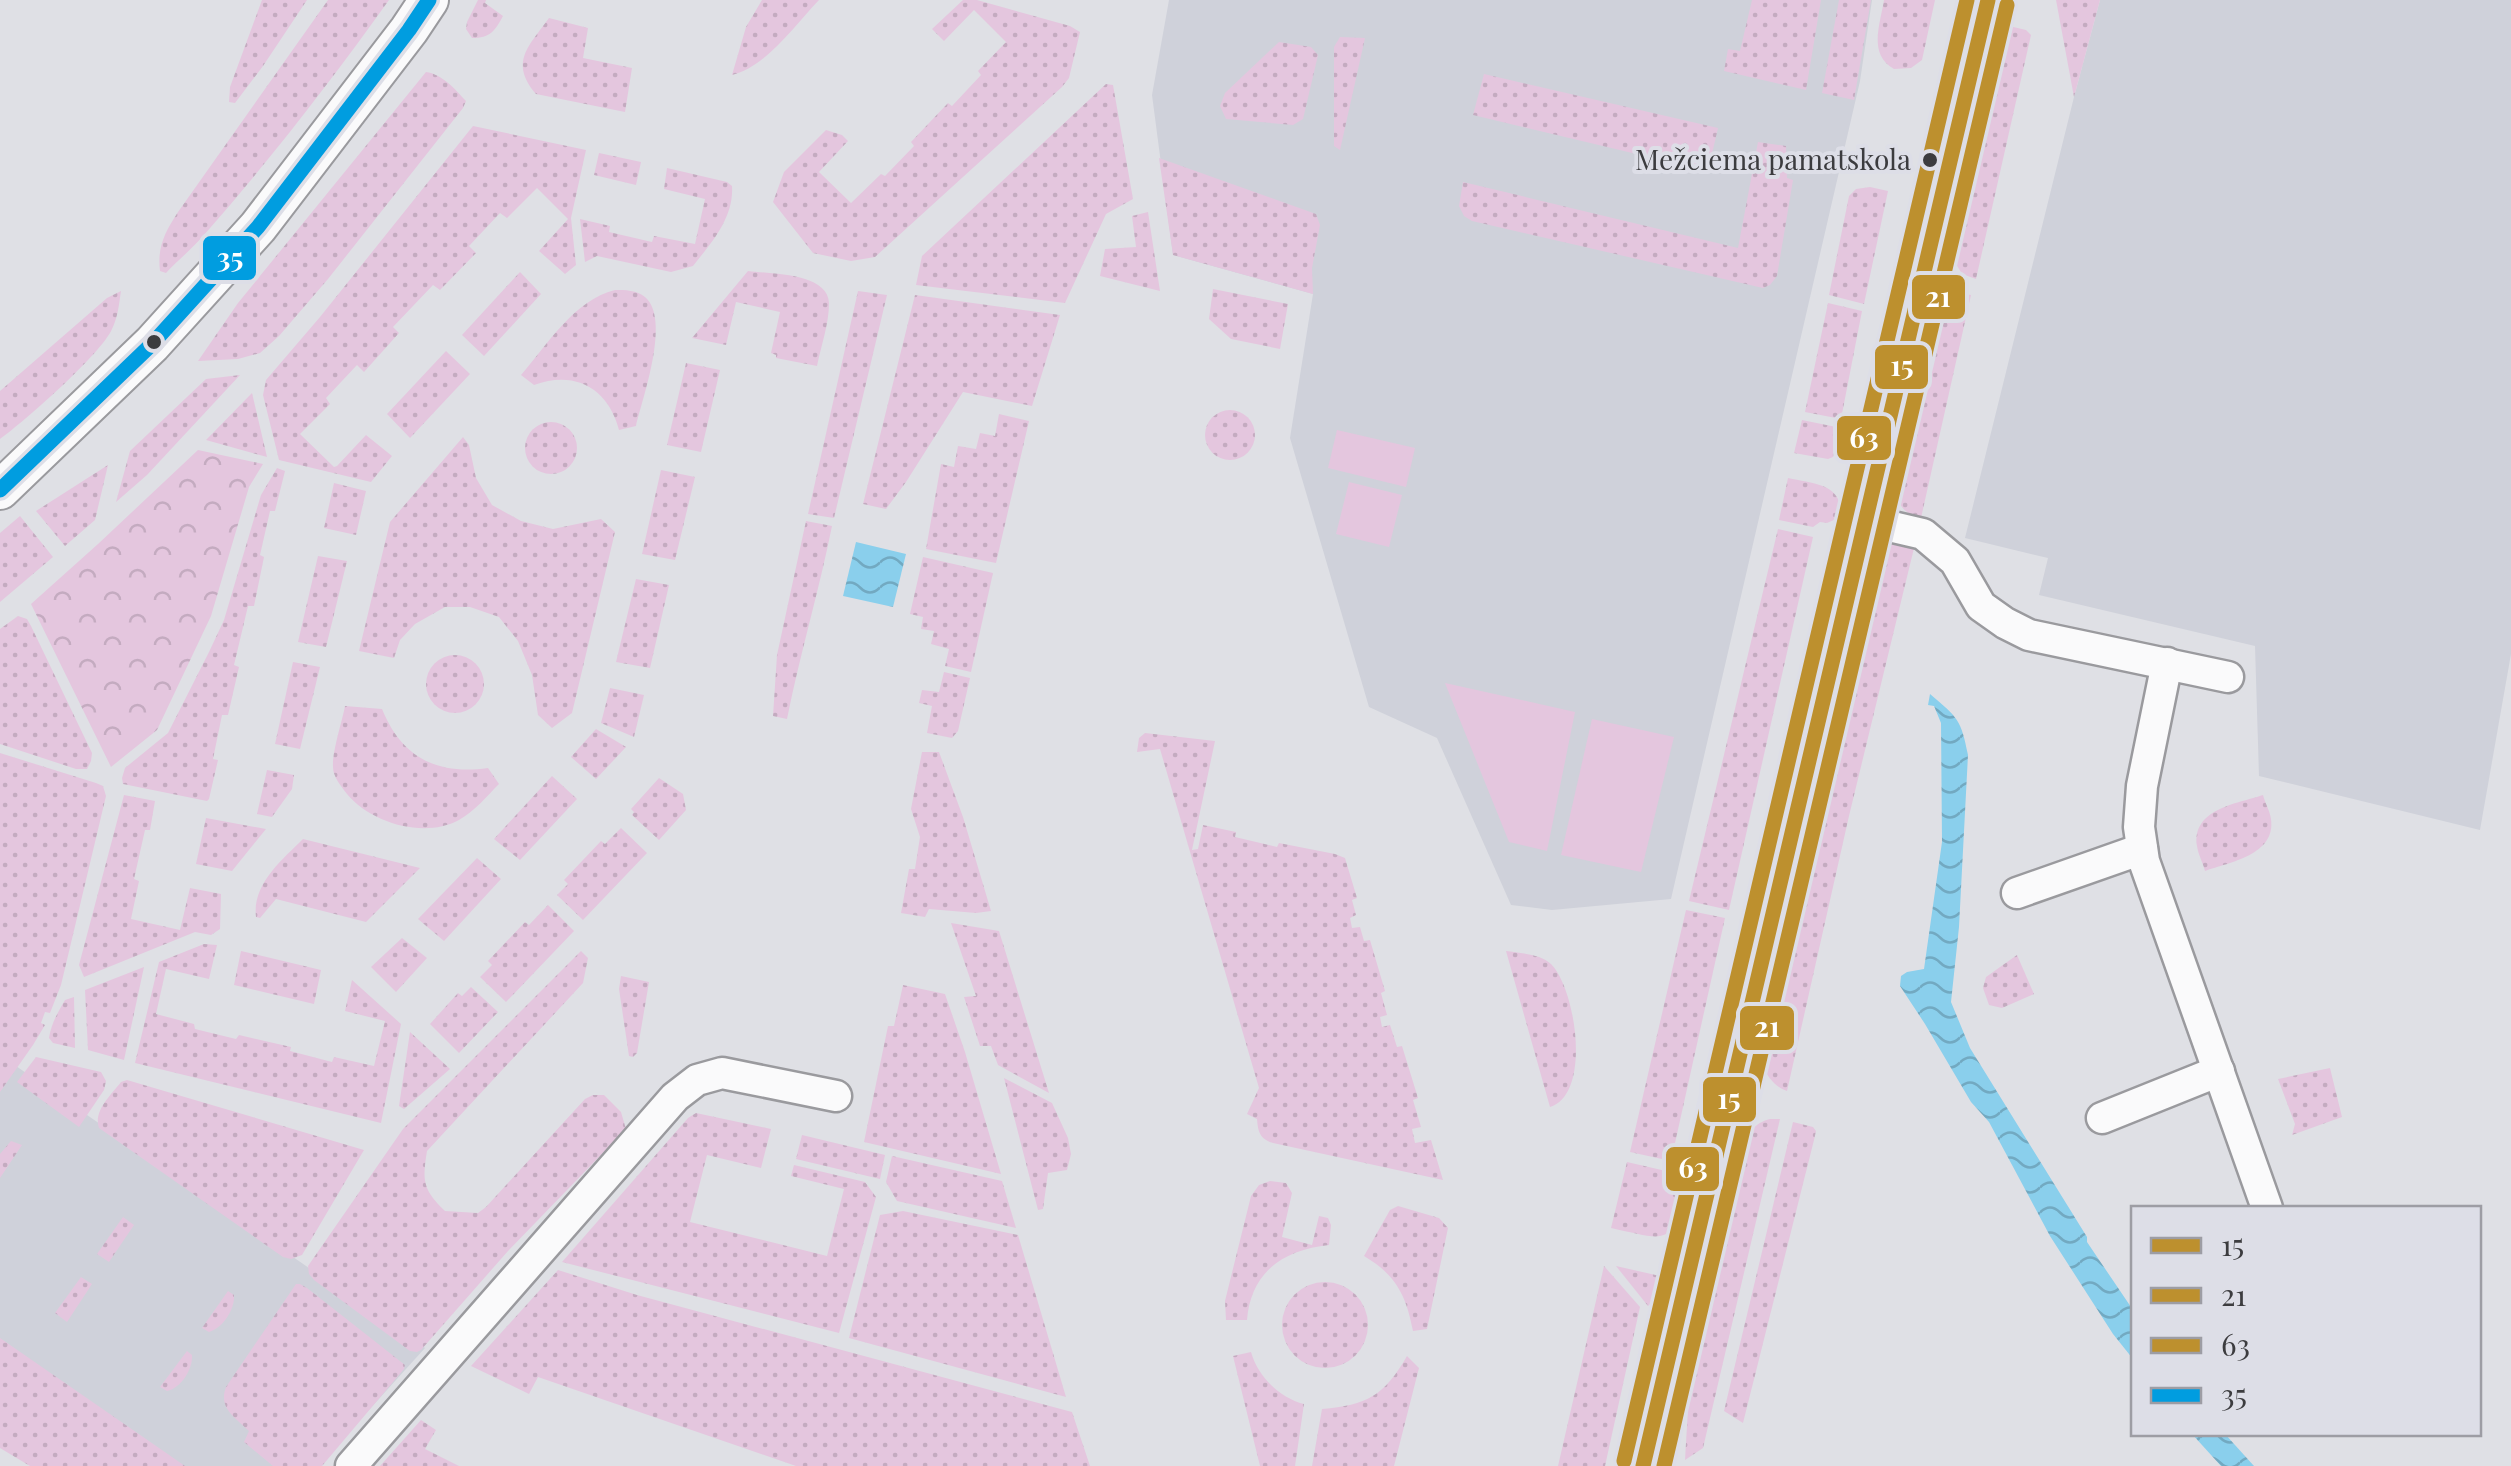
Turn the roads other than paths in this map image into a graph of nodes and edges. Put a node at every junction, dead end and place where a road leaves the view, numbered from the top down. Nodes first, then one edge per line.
1 (429, 0) edge
2 (1988, 0) edge
3 (0, 490) edge
4 (1867, 521) junction
5 (2167, 663) junction
6 (2228, 678) dead end
7 (2142, 849) junction
8 (2017, 893) dead end
9 (2219, 1071) junction
10 (836, 1096) dead end
11 (2102, 1118) dead end
12 (2266, 1206) edge
13 (351, 1466) edge
14 (1643, 1466) edge

1 - 3 street
2 - 4 street
4 - 5 street
4 - 14 street
5 - 6 street
5 - 7 street
7 - 8 street
7 - 9 street
9 - 11 street
9 - 12 street
10 - 13 street

